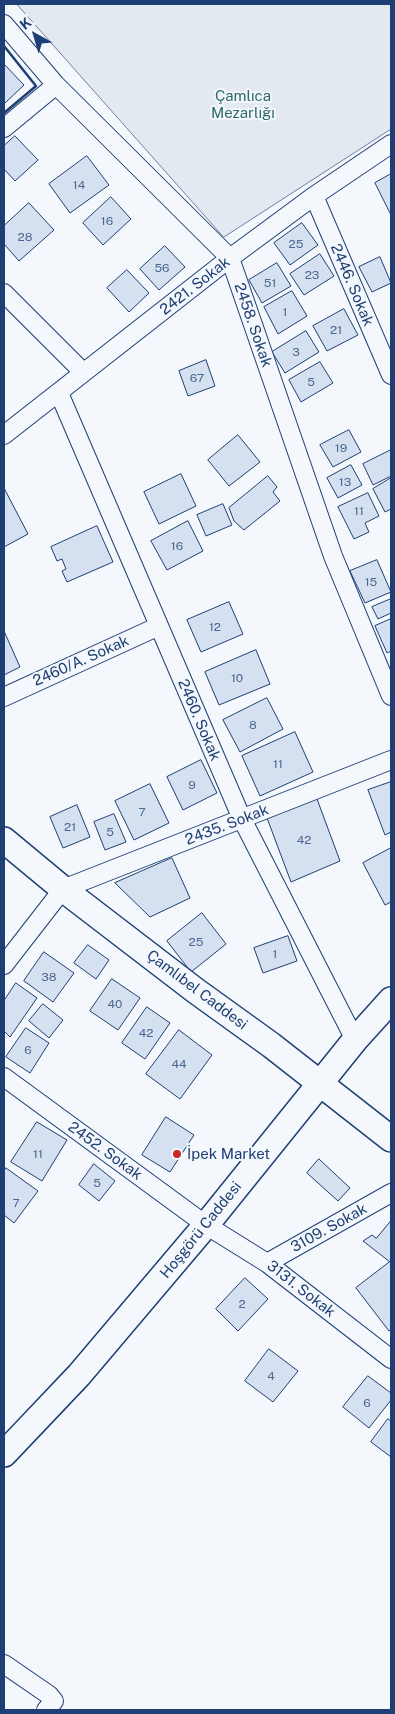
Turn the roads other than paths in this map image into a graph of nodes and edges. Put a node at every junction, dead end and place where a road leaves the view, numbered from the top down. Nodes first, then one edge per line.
1 (4, 24) edge
2 (56, 85) junction
3 (4, 128) edge
4 (391, 144) edge
5 (314, 196) junction
6 (230, 258) junction
7 (4, 293) edge
8 (83, 372) junction
9 (391, 375) edge
10 (59, 393) junction
11 (4, 435) edge
12 (159, 626) junction
13 (391, 696) edge
14 (4, 697) edge
15 (391, 760) edge
16 (242, 819) junction
17 (4, 840) edge
18 (63, 889) junction
19 (4, 965) edge
20 (391, 1000) edge
21 (355, 1040) junction
22 (4, 1077) edge
23 (319, 1084) junction
24 (391, 1139) edge
25 (391, 1193) edge
26 (206, 1225) junction
27 (268, 1263) junction
28 (391, 1359) edge
29 (4, 1454) edge
30 (4, 1664) edge
31 (46, 1710) edge

1 - 2 street, 2458. Sokak
2 - 3 street
2 - 6 street, 2458. Sokak
4 - 5 street, 2421. Sokak
5 - 6 street, 2421. Sokak
5 - 9 street, 2446. Sokak
6 - 8 street, 2421. Sokak
6 - 13 street, 2458. Sokak
7 - 8 street
8 - 10 street, 2421. Sokak
10 - 11 street, 2421. Sokak
10 - 12 street, 2460. Sokak
12 - 14 street, 2460/A. Sokak
12 - 16 street, 2460. Sokak
15 - 16 street, 2435. Sokak
16 - 18 street, 2435. Sokak
16 - 21 street, 2460. Sokak
17 - 18 street, Çamlıbel Caddesi
18 - 19 street
18 - 23 street, Çamlıbel Caddesi
20 - 21 street, Hoşgörü Caddesi
21 - 23 street, Hoşgörü Caddesi
22 - 26 street, 2452. Sokak
23 - 24 street, Çamlıbel Caddesi
23 - 26 street, Hoşgörü Caddesi
25 - 27 street, 3109. Sokak
26 - 27 street, 3131. Sokak
26 - 29 street, Hoşgörü Caddesi
27 - 28 street, 3131. Sokak
30 - 31 street

